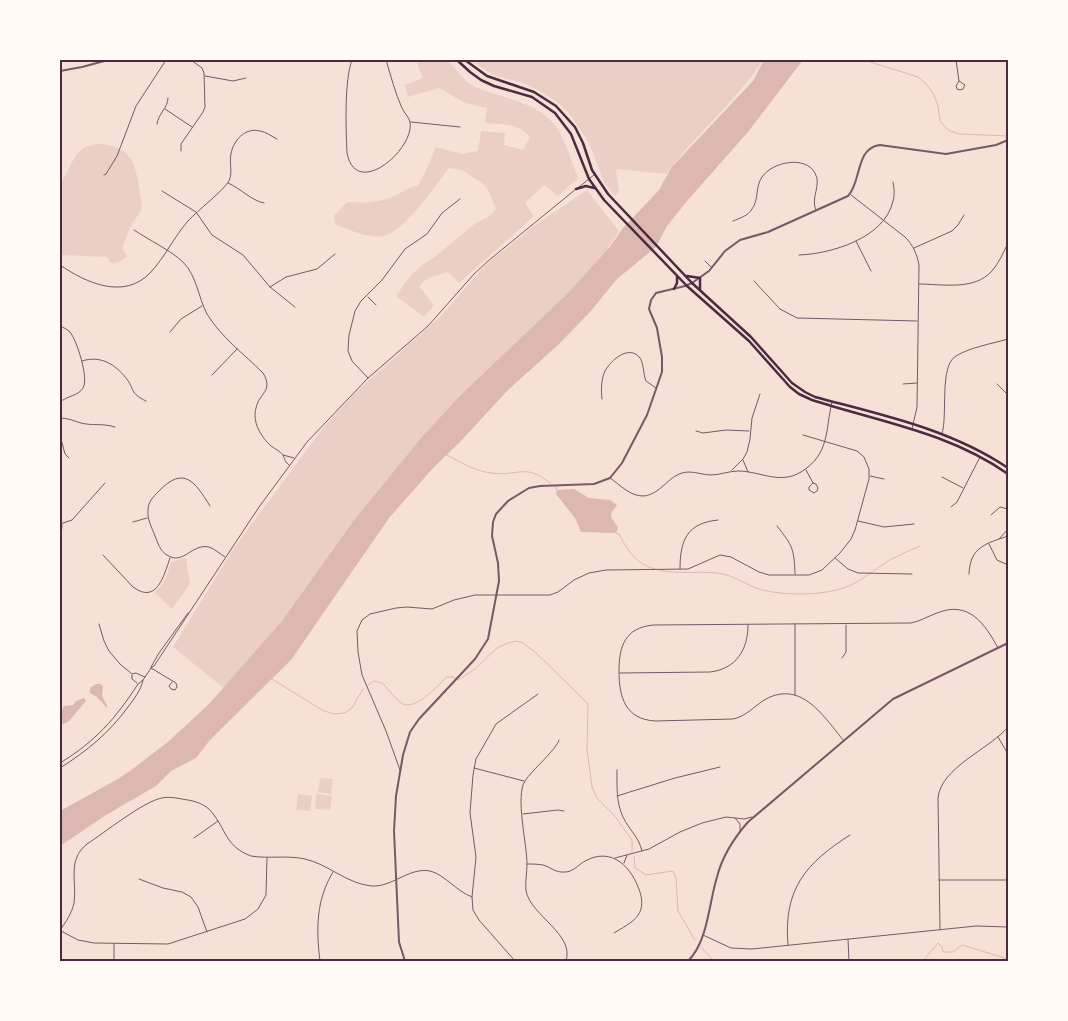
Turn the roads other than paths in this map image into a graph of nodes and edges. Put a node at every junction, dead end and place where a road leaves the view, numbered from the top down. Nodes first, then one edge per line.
1 (108, 60) edge
2 (166, 60) edge
3 (191, 60) edge
4 (352, 60) edge
5 (386, 60) edge
6 (457, 60) edge
7 (466, 60) edge
8 (956, 60) edge
9 (60, 70) edge
10 (205, 76) junction
11 (246, 78) dead end
12 (959, 81) dead end
13 (168, 98) dead end
14 (165, 109) junction
15 (410, 122) junction
16 (158, 124) dead end
17 (254, 126) dead end
18 (460, 127) dead end
19 (192, 128) junction
20 (254, 130) junction
21 (277, 140) dead end
22 (1008, 140) edge
23 (180, 151) dead end
24 (104, 175) dead end
25 (595, 175) junction
26 (589, 179) junction
27 (228, 182) junction
28 (894, 182) dead end
29 (576, 189) junction
30 (595, 189) junction
31 (162, 191) dead end
32 (850, 194) junction
33 (460, 199) dead end
34 (264, 203) dead end
35 (817, 210) junction
36 (196, 212) junction
37 (964, 215) dead end
38 (883, 220) junction
39 (733, 221) dead end
40 (134, 230) dead end
41 (856, 240) junction
42 (1008, 244) edge
43 (914, 248) junction
44 (166, 250) junction
45 (335, 254) dead end
46 (799, 256) dead end
47 (705, 261) dead end
48 (60, 265) edge
49 (712, 268) junction
50 (871, 271) dead end
51 (676, 275) junction
52 (685, 276) junction
53 (700, 278) junction
54 (754, 281) dead end
55 (692, 283) junction
56 (918, 284) junction
57 (687, 286) junction
58 (270, 288) junction
59 (674, 289) junction
60 (700, 291) junction
61 (366, 296) junction
62 (376, 305) dead end
63 (203, 306) junction
64 (296, 307) dead end
65 (917, 321) junction
66 (60, 326) edge
67 (170, 332) dead end
68 (1008, 339) edge
69 (238, 349) junction
70 (82, 362) junction
71 (212, 375) dead end
72 (368, 378) junction
73 (917, 382) junction
74 (903, 384) dead end
75 (997, 384) dead end
76 (657, 388) junction
77 (760, 394) dead end
78 (1008, 395) edge
79 (602, 399) dead end
80 (146, 401) dead end
81 (832, 401) junction
82 (60, 402) edge
83 (831, 406) junction
84 (60, 418) edge
85 (913, 424) junction
86 (115, 427) dead end
87 (912, 429) junction
88 (696, 431) dead end
89 (750, 432) junction
90 (942, 434) junction
91 (60, 435) edge
92 (803, 435) dead end
93 (826, 442) junction
94 (283, 455) junction
95 (980, 456) junction
96 (69, 458) dead end
97 (295, 458) junction
98 (743, 459) junction
99 (289, 465) junction
100 (1008, 468) edge
101 (805, 469) junction
102 (732, 471) junction
103 (748, 472) junction
104 (1008, 474) edge
105 (869, 475) junction
106 (610, 478) junction
107 (942, 478) dead end
108 (884, 479) dead end
109 (104, 483) dead end
110 (813, 483) dead end
111 (964, 489) junction
112 (210, 506) dead end
113 (951, 507) dead end
114 (1008, 509) edge
115 (991, 515) dead end
116 (148, 517) junction
117 (718, 520) dead end
118 (858, 521) junction
119 (134, 522) dead end
120 (61, 524) edge
121 (914, 524) dead end
122 (777, 526) dead end
123 (1008, 529) edge
124 (1008, 536) edge
125 (999, 540) junction
126 (989, 543) junction
127 (60, 554) edge
128 (103, 555) dead end
129 (171, 557) junction
130 (226, 558) junction
131 (835, 558) junction
132 (1008, 565) edge
133 (680, 569) junction
134 (912, 574) dead end
135 (969, 574) dead end
136 (795, 575) junction
137 (496, 594) junction
138 (846, 623) junction
139 (99, 624) dead end
140 (748, 624) junction
141 (795, 624) junction
142 (1008, 643) edge
143 (998, 648) junction
144 (842, 658) dead end
145 (151, 668) junction
146 (619, 673) junction
147 (132, 674) junction
148 (145, 677) junction
149 (143, 680) junction
150 (172, 682) dead end
151 (138, 684) junction
152 (538, 694) dead end
153 (795, 695) junction
154 (1008, 727) edge
155 (997, 737) junction
156 (559, 740) dead end
157 (844, 741) junction
158 (1008, 754) edge
159 (60, 763) edge
160 (720, 767) dead end
161 (60, 768) edge
162 (474, 768) junction
163 (616, 770) dead end
164 (400, 771) junction
165 (524, 782) junction
166 (617, 796) junction
167 (564, 811) dead end
168 (522, 814) junction
169 (753, 817) junction
170 (735, 818) junction
171 (218, 821) junction
172 (740, 831) junction
173 (850, 836) dead end
174 (194, 838) dead end
175 (642, 852) junction
176 (627, 855) junction
177 (267, 858) junction
178 (614, 859) junction
179 (527, 864) junction
180 (623, 864) junction
181 (333, 871) junction
182 (139, 879) dead end
183 (398, 880) junction
184 (939, 880) junction
185 (1008, 880) edge
186 (472, 897) junction
187 (1008, 927) edge
188 (940, 929) junction
189 (60, 931) edge
190 (207, 932) junction
191 (614, 933) dead end
192 (703, 935) junction
193 (848, 939) junction
194 (114, 943) junction
195 (788, 945) junction
196 (114, 961) edge
197 (314, 961) edge
198 (320, 961) edge
199 (405, 961) edge
200 (515, 961) edge
201 (566, 961) edge
202 (688, 961) edge
203 (849, 961) edge

1 - 9 street
2 - 24 street
3 - 10 street
4 - 15 street
5 - 15 street
6 - 26 main road
7 - 25 main road
8 - 12 street
10 - 11 street
10 - 19 street
13 - 14 street
14 - 16 street
14 - 19 street
15 - 18 street
17 - 20 street
19 - 23 street
20 - 21 street
20 - 27 street
22 - 32 street
25 - 26 street
25 - 52 main road
26 - 29 street
26 - 30 main road
27 - 34 street
27 - 36 street
28 - 38 street
29 - 30 main road
29 - 72 street
30 - 51 main road
31 - 36 street
32 - 35 street
32 - 38 street
33 - 61 street
35 - 39 street
35 - 49 street
36 - 44 street
36 - 58 street
37 - 43 street
38 - 41 street
38 - 43 street
40 - 44 street
41 - 46 street
41 - 50 street
42 - 56 street
43 - 56 street
44 - 48 street
44 - 63 street
45 - 58 street
47 - 49 street
49 - 53 street
51 - 57 main road
51 - 59 main road
52 - 53 main road
52 - 55 main road
53 - 55 street
53 - 60 main road
54 - 65 street
55 - 57 street
55 - 60 main road
56 - 65 street
57 - 59 street
57 - 83 main road
58 - 64 street
59 - 76 street
60 - 81 main road
61 - 62 street
61 - 72 street
63 - 67 street
63 - 69 street
65 - 73 street
66 - 70 street
68 - 90 street
69 - 71 street
69 - 94 street
70 - 80 street
70 - 82 street
72 - 97 street
73 - 74 street
73 - 85 street
75 - 78 street
76 - 79 street
76 - 106 street
77 - 89 street
81 - 83 street
81 - 85 main road
83 - 87 main road
83 - 93 street
84 - 86 street
85 - 87 street
85 - 90 main road
87 - 95 main road
88 - 89 street
89 - 98 street
90 - 100 main road
91 - 96 street
92 - 93 street
93 - 101 street
93 - 105 street
94 - 97 street
94 - 99 street
95 - 104 main road
95 - 111 street
97 - 99 street
98 - 102 street
98 - 103 street
99 - 130 street
101 - 103 street
101 - 110 street
102 - 103 street
102 - 106 street
105 - 108 street
105 - 118 street
106 - 137 street
107 - 111 street
109 - 120 street
111 - 113 street
112 - 116 street
114 - 115 street
116 - 119 street
116 - 129 street
117 - 133 street
118 - 121 street
118 - 131 street
120 - 127 street
122 - 136 street
123 - 125 street
124 - 125 street
125 - 126 street
126 - 132 street
126 - 135 street
128 - 129 street
129 - 130 street
130 - 145 street
131 - 134 street
131 - 136 street
133 - 136 street
133 - 137 street
137 - 164 street
137 - 164 street
138 - 141 street
138 - 143 street
138 - 144 street
139 - 147 street
140 - 141 street
140 - 146 street
140 - 146 street
141 - 153 street
142 - 143 street
143 - 157 street
145 - 148 street
145 - 150 street
146 - 153 street
147 - 148 street
147 - 151 street
148 - 149 street
149 - 151 street
149 - 161 street
151 - 159 street
152 - 162 street
153 - 157 street
154 - 155 street
155 - 158 street
155 - 184 street
156 - 165 street
157 - 169 street
160 - 166 street
162 - 165 street
162 - 186 street
163 - 166 street
164 - 183 street
165 - 168 street
166 - 175 street
167 - 168 street
168 - 179 street
169 - 170 street
169 - 172 street
170 - 172 street
170 - 175 street
171 - 174 street
171 - 177 street
171 - 189 street
172 - 192 street
173 - 195 street
175 - 176 street
176 - 178 street
176 - 180 street
177 - 181 street
177 - 190 street
178 - 179 street
178 - 180 street
179 - 201 street
180 - 191 street
181 - 183 street
181 - 198 street
182 - 190 street
183 - 186 street
183 - 199 street
184 - 185 street
184 - 188 street
186 - 200 street
187 - 188 street
188 - 193 street
189 - 194 street
190 - 194 street
192 - 195 street
192 - 202 street
193 - 195 street
193 - 203 street
194 - 196 street
197 - 198 street

